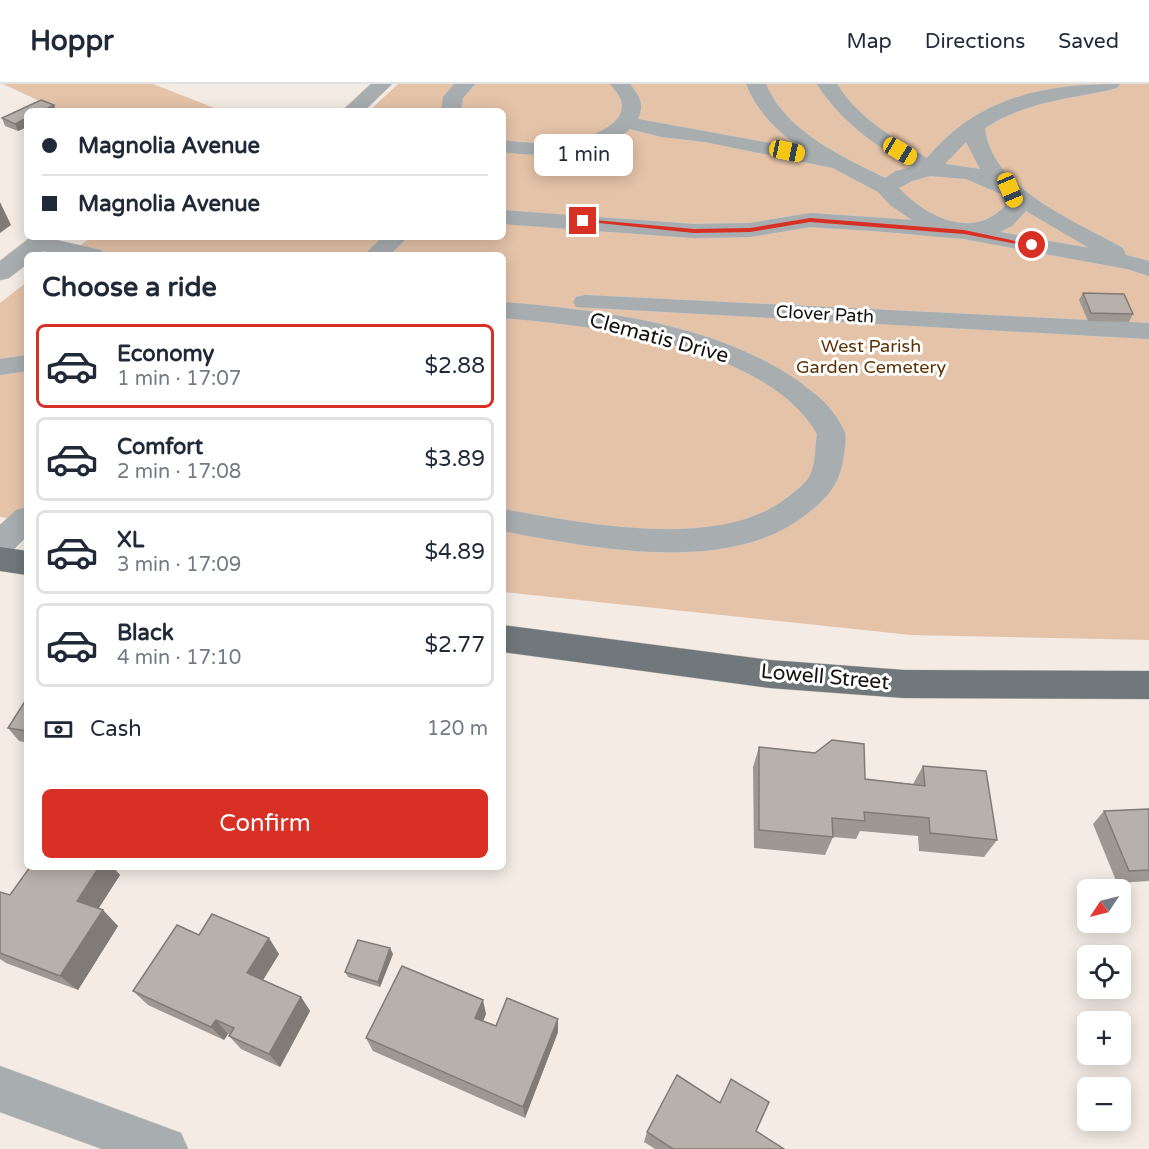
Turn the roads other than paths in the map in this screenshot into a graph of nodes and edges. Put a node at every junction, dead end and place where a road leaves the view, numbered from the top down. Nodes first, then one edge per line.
1 (382, 84) edge
2 (465, 84) edge
3 (620, 84) edge
4 (756, 84) edge
5 (827, 84) edge
6 (1110, 84) edge
7 (355, 108) edge
8 (451, 108) edge
9 (626, 122) junction
10 (974, 124) junction
11 (506, 146) edge
12 (842, 164) junction
13 (930, 169) junction
14 (886, 187) junction
15 (1010, 190) junction
16 (506, 217) edge
17 (810, 220) junction
18 (964, 232) junction
19 (42, 240) edge
20 (393, 240) edge
21 (27, 252) edge
22 (83, 252) edge
23 (379, 252) edge
24 (24, 254) edge
25 (1141, 266) edge
26 (0, 273) edge
27 (506, 308) edge
28 (506, 309) edge
29 (1149, 331) edge
30 (24, 363) edge
31 (0, 367) edge
32 (24, 521) edge
33 (506, 521) edge
34 (0, 544) edge
35 (0, 559) edge
36 (24, 563) edge
37 (506, 639) edge
38 (1149, 685) edge
39 (0, 1089) edge
40 (165, 1149) edge

1 - 7 street
2 - 8 street
3 - 9 street
4 - 12 street
5 - 13 street
6 - 10 street
9 - 11 street
9 - 12 street
10 - 13 street
10 - 15 street
12 - 14 street
13 - 14 street
13 - 15 street
14 - 17 street
14 - 18 street
15 - 18 street
15 - 25 street
16 - 17 street
17 - 18 street
18 - 25 street
19 - 21 street
19 - 22 street
20 - 23 street
24 - 26 street
27 - 29 street, Clover Path
28 - 33 street, Clematis Drive
30 - 31 street
32 - 34 street
35 - 36 main road
37 - 38 main road, Lowell Street
39 - 40 street

